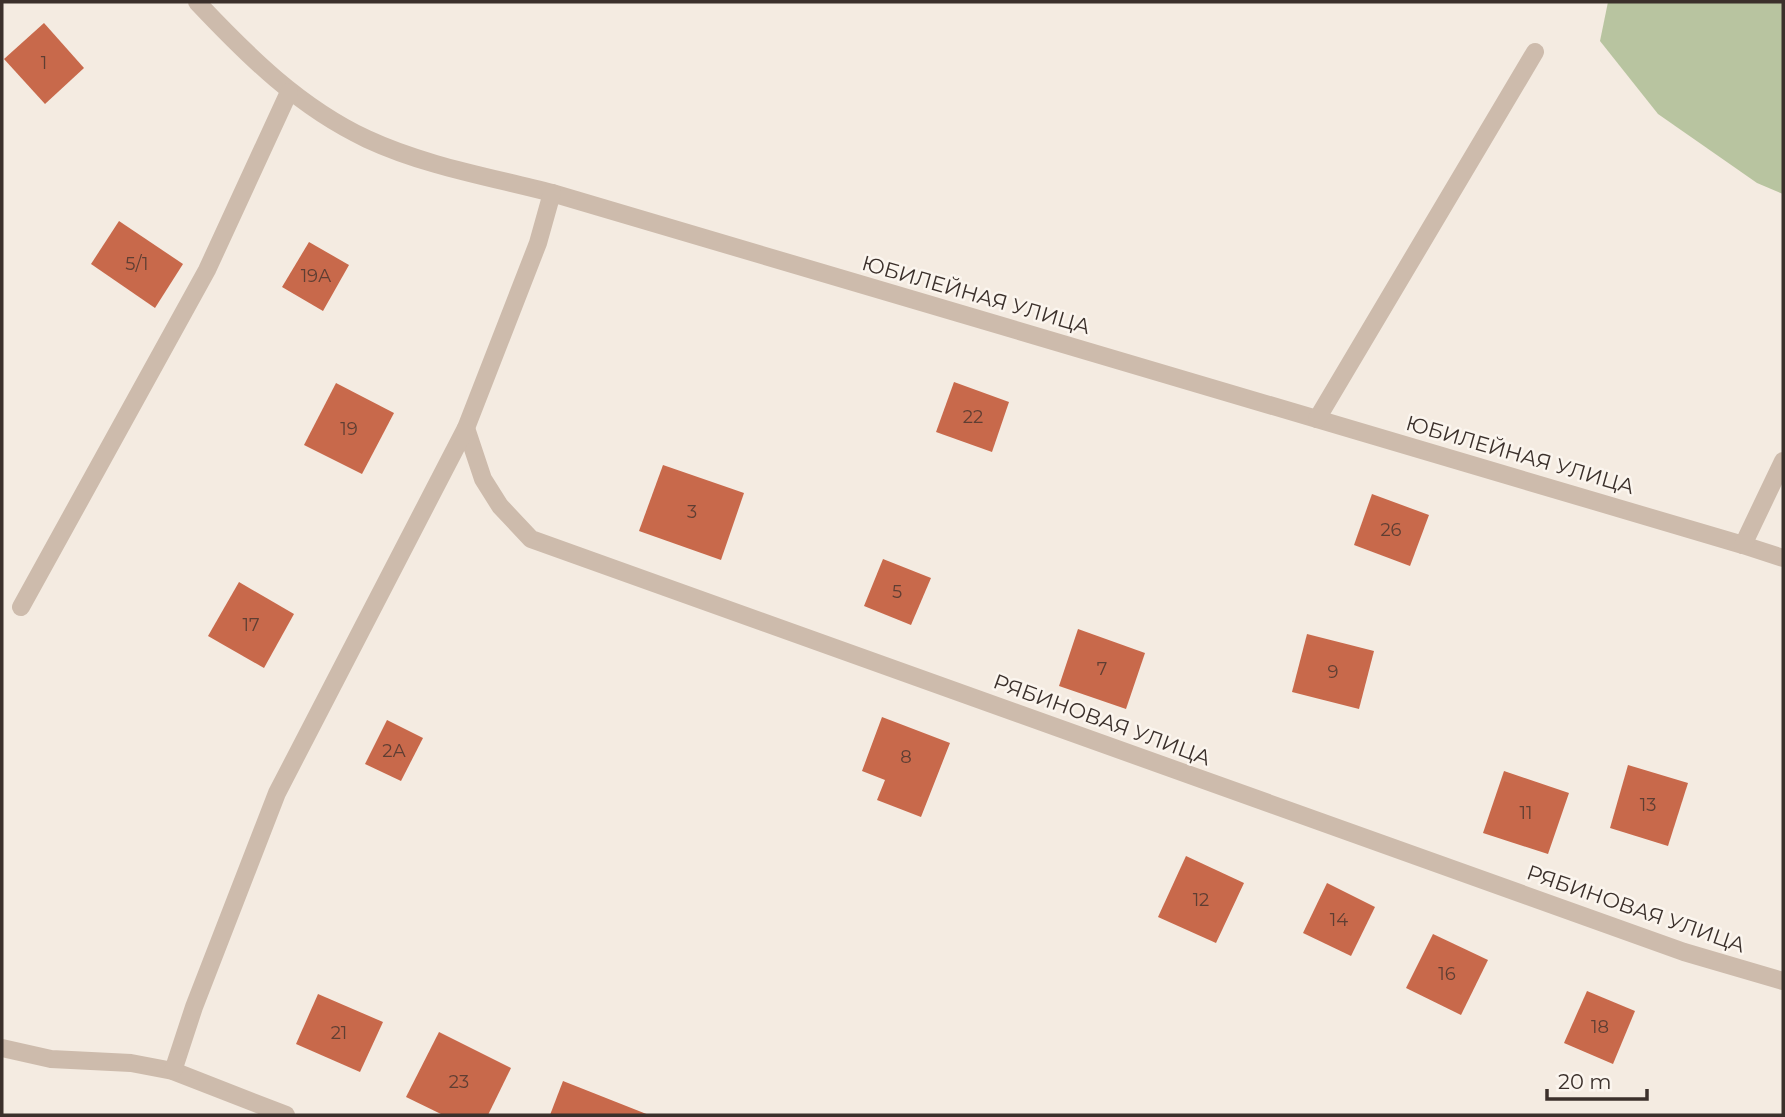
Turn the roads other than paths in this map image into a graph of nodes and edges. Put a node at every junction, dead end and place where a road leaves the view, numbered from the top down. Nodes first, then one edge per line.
1 (197, 2) edge
2 (1535, 52) dead end
3 (289, 92) junction
4 (552, 193) junction
5 (1317, 419) junction
6 (466, 428) junction
7 (1783, 461) edge
8 (1744, 545) junction
9 (1783, 558) edge
10 (21, 607) dead end
11 (1783, 981) edge
12 (2, 1048) edge
13 (173, 1071) junction
14 (286, 1115) edge

1 - 3 street, ЮБИЛЕЙНАЯ УЛИЦА
2 - 5 street
3 - 4 street, ЮБИЛЕЙНАЯ УЛИЦА
3 - 10 street
4 - 5 street, ЮБИЛЕЙНАЯ УЛИЦА
4 - 6 street
5 - 8 street, ЮБИЛЕЙНАЯ УЛИЦА
6 - 11 street, РЯБИНОВАЯ УЛИЦА
6 - 13 street
7 - 8 street
8 - 9 street, ЮБИЛЕЙНАЯ УЛИЦА
12 - 13 street
13 - 14 street

